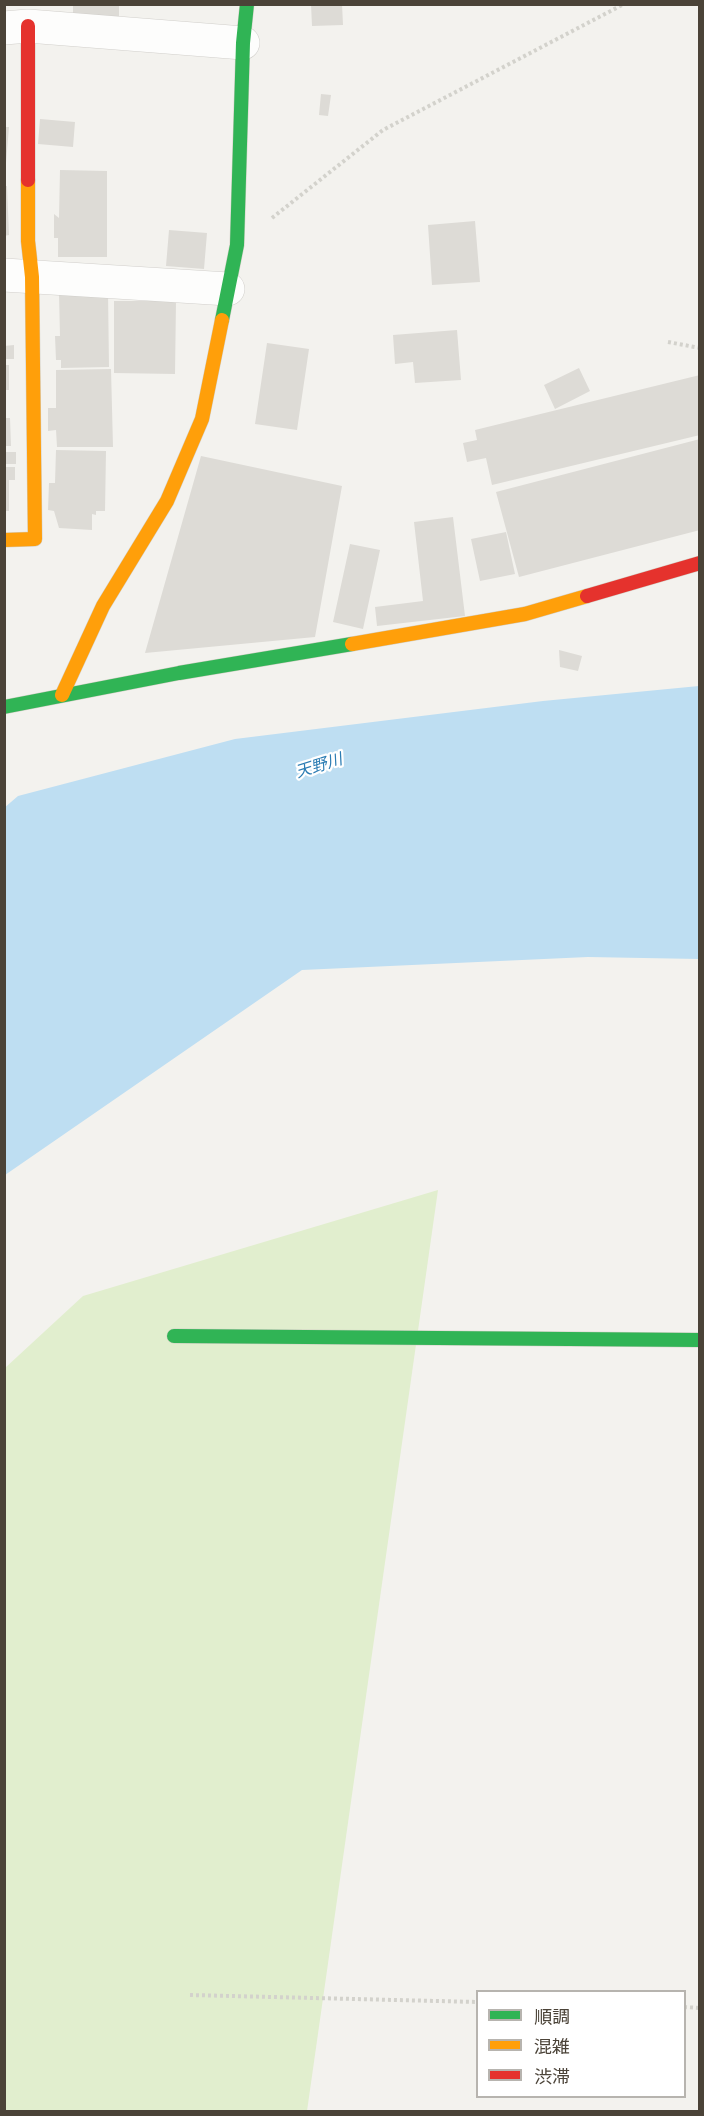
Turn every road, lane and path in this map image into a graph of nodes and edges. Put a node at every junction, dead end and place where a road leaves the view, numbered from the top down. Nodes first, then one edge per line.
1 (247, 4) edge
2 (624, 4) edge
3 (16, 27) edge
4 (243, 43) junction
5 (237, 246) junction
6 (18, 276) edge
7 (228, 289) junction
8 (668, 342) dead end
9 (699, 348) edge
10 (4, 540) edge
11 (699, 563) edge
12 (62, 695) junction
13 (4, 707) edge
14 (174, 1336) dead end
15 (699, 1340) edge
16 (190, 1995) dead end
17 (476, 2002) edge

1 - 4 street
2 - 5 path
3 - 4 street
3 - 6 street
4 - 5 street
5 - 7 street
6 - 7 street
6 - 10 street
7 - 12 street
8 - 9 path
11 - 12 street
12 - 13 street
14 - 15 street
16 - 17 path

